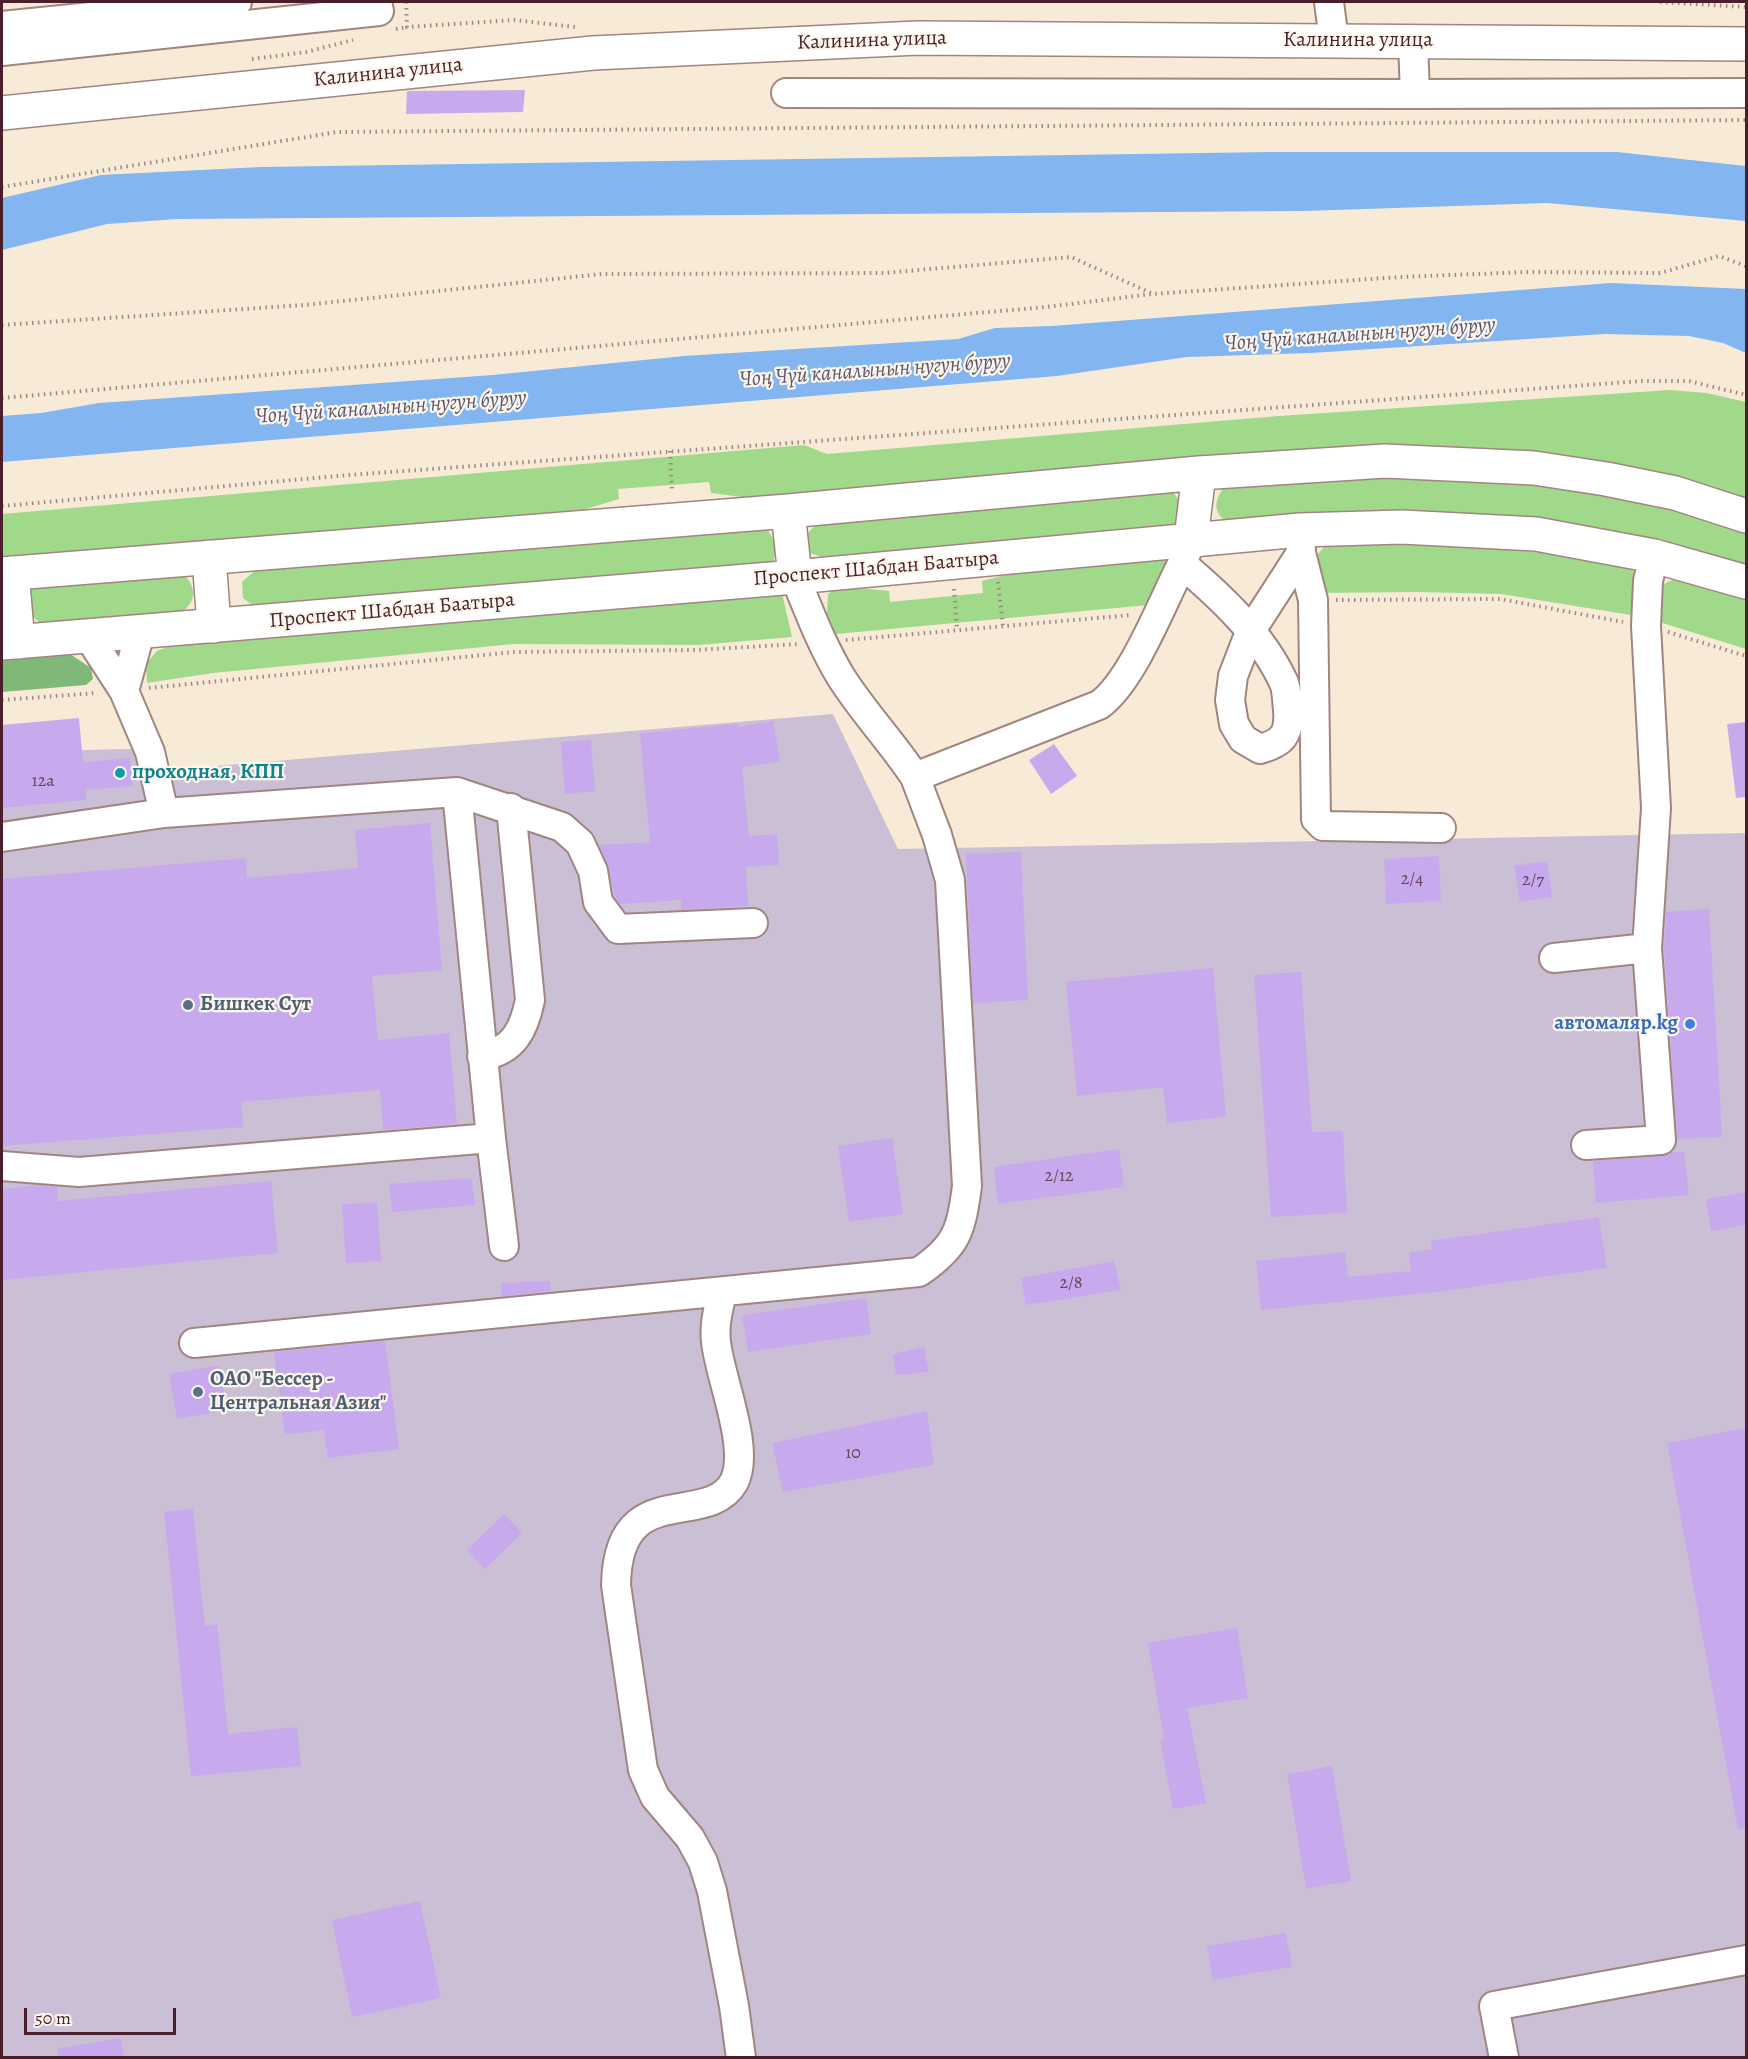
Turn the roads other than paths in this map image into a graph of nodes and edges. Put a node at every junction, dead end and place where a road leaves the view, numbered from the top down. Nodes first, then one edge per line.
1 (237, 2) edge
2 (378, 2) edge
3 (1329, 2) edge
4 (2, 26) edge
5 (1334, 41) junction
6 (1413, 42) junction
7 (1746, 44) edge
8 (2, 51) edge
9 (786, 93) dead end
10 (1746, 93) edge
11 (1415, 94) junction
12 (2, 113) edge
13 (1198, 473) junction
14 (788, 511) junction
15 (1746, 516) edge
16 (1301, 542) junction
17 (1186, 551) junction
18 (1654, 556) junction
19 (209, 557) junction
20 (7, 573) edge
21 (795, 577) junction
22 (1746, 582) edge
23 (214, 626) junction
24 (140, 633) junction
25 (89, 637) junction
26 (10, 642) edge
27 (124, 690) junction
28 (915, 777) junction
29 (457, 792) junction
30 (511, 808) junction
31 (164, 813) junction
32 (1440, 828) dead end
33 (2, 837) edge
34 (753, 923) dead end
35 (1647, 948) junction
36 (1554, 958) dead end
37 (482, 1056) junction
38 (491, 1138) junction
39 (1586, 1145) dead end
40 (2, 1166) edge
41 (504, 1246) dead end
42 (722, 1293) junction
43 (194, 1343) dead end
44 (1746, 1960) edge
45 (741, 2058) edge
46 (1504, 2058) edge

1 - 4 lane
2 - 8 lane
3 - 5 lane
5 - 6 main road, Калинина улица
5 - 12 main road, Калинина улица
6 - 7 main road, Калинина улица
6 - 11 lane
9 - 11 lane
10 - 11 lane
13 - 14 main road
13 - 15 main road
13 - 17 main road
14 - 19 main road
14 - 21 main road
16 - 17 main road, Проспект Шабдан Баатыра
16 - 17 lane
16 - 18 main road, Проспект Шабдан Баатыра
16 - 32 lane
17 - 21 main road, Проспект Шабдан Баатыра
17 - 28 lane
18 - 22 main road, Проспект Шабдан Баатыра
18 - 35 lane
19 - 20 main road
19 - 23 main road
20 - 26 main road
21 - 23 main road, Проспект Шабдан Баатыра
21 - 28 lane
23 - 24 main road, Проспект Шабдан Баатыра
24 - 25 main road, Проспект Шабдан Баатыра
24 - 27 lane
25 - 26 main road, Проспект Шабдан Баатыра
25 - 27 lane
27 - 31 lane
28 - 42 lane
29 - 30 lane
29 - 31 lane
29 - 37 lane
30 - 34 lane
30 - 37 lane
31 - 33 lane
35 - 36 lane
35 - 39 lane
37 - 38 lane
38 - 40 lane
38 - 41 lane
42 - 43 lane
42 - 45 lane
44 - 46 lane

